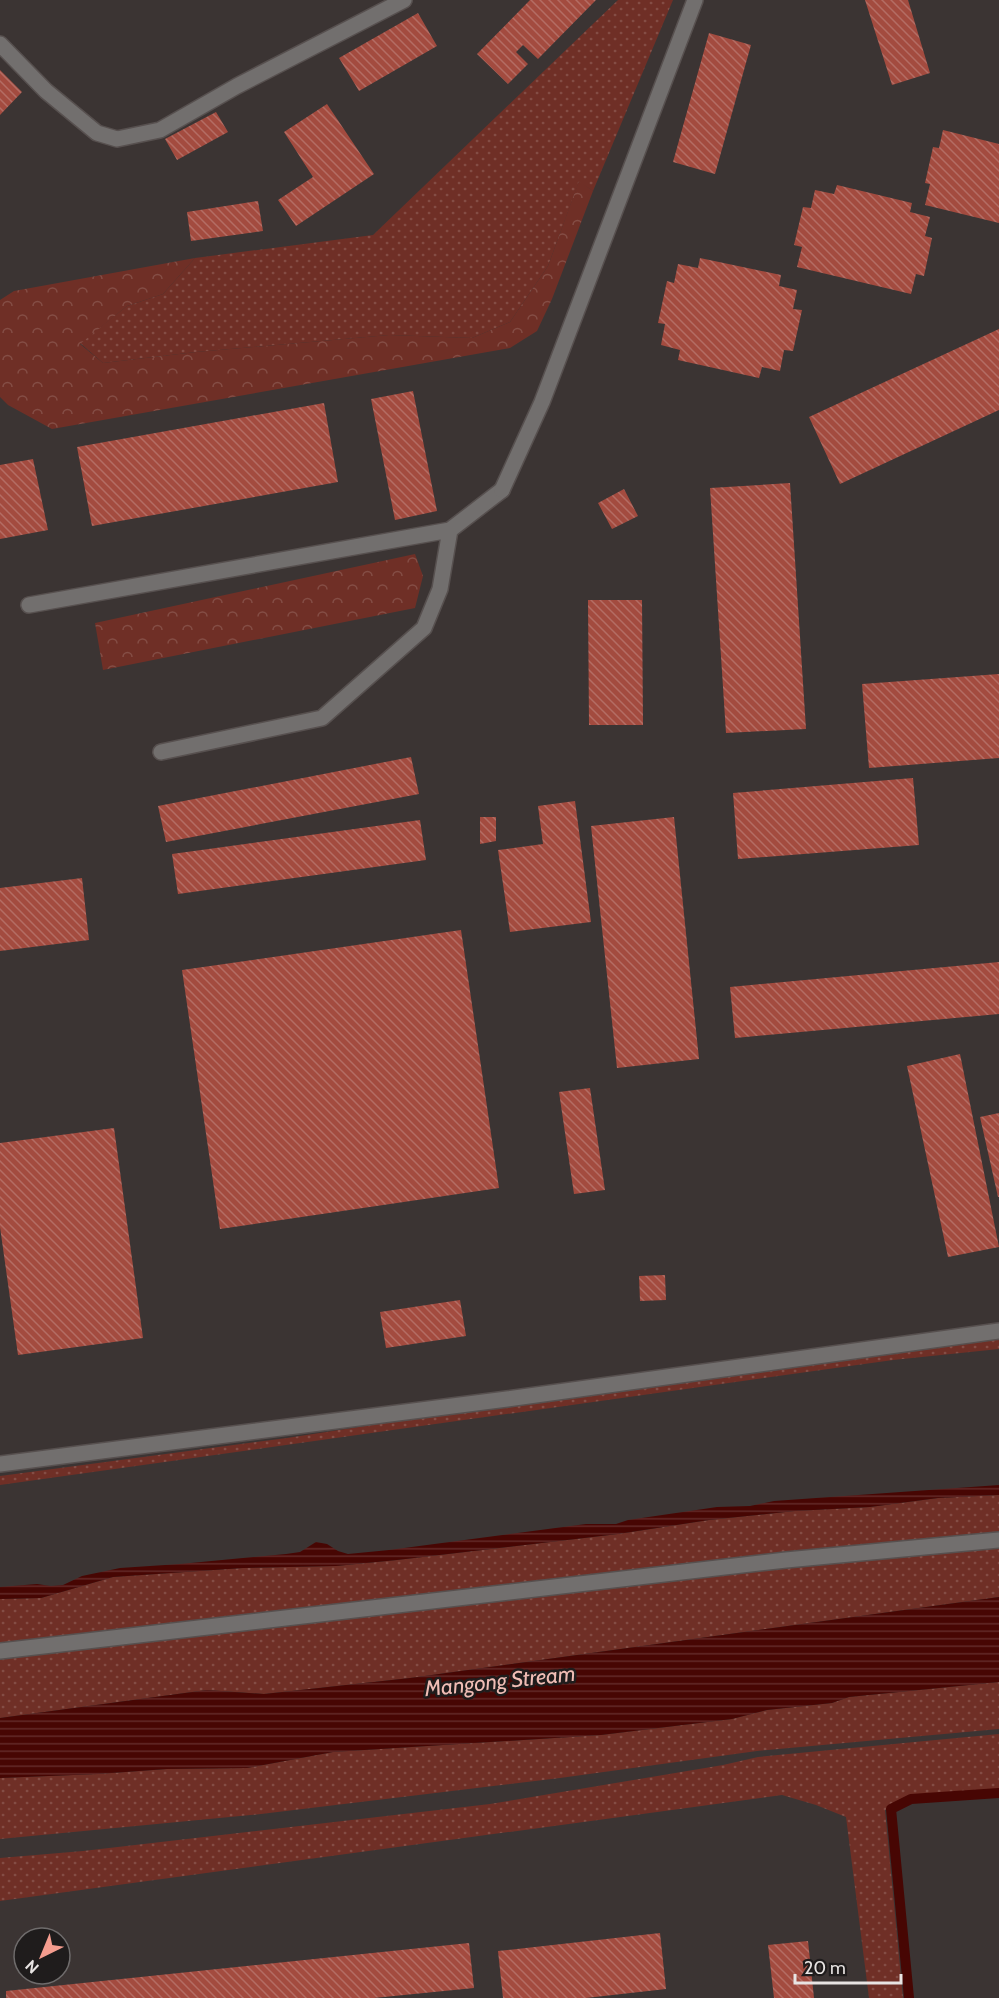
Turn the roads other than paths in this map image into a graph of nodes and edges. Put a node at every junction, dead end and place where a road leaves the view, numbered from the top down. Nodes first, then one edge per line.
1 (404, 0) edge
2 (695, 0) edge
3 (0, 44) edge
4 (450, 530) junction
5 (29, 605) dead end
6 (161, 752) dead end
7 (999, 1331) edge
8 (0, 1464) edge
9 (999, 1540) edge
10 (0, 1651) edge

1 - 3 street
2 - 4 street
4 - 5 street
4 - 6 street
7 - 8 street
9 - 10 street

